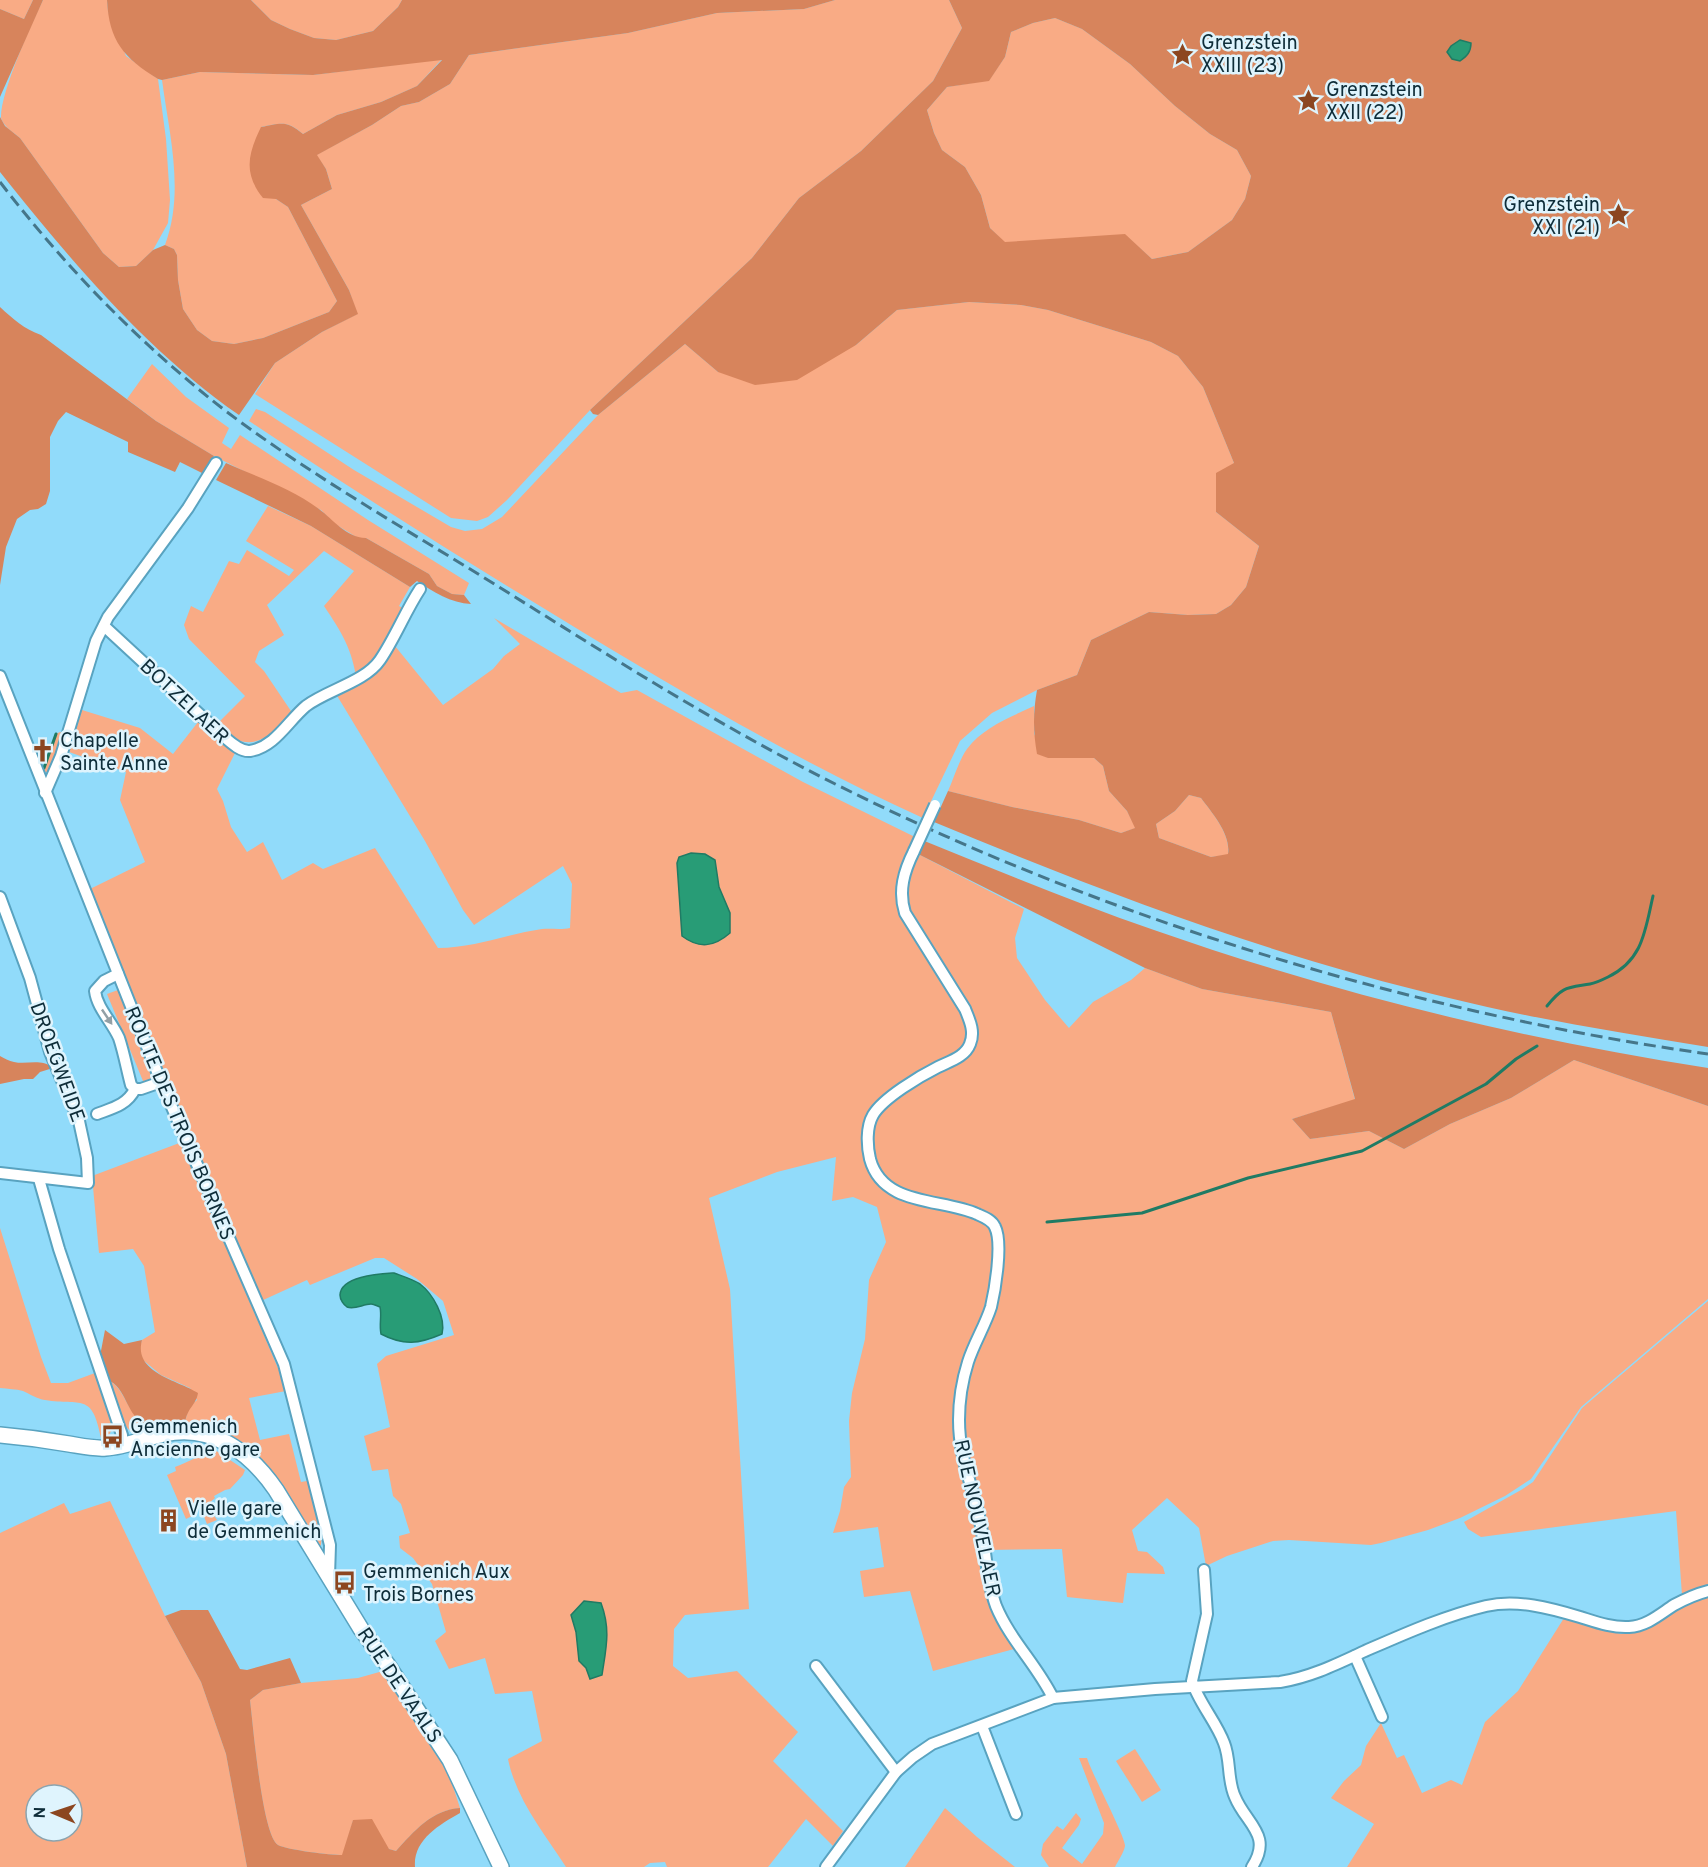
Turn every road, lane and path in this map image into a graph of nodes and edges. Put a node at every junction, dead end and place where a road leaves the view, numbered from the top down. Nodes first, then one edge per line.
1 (216, 464) dead end
2 (420, 589) dead end
3 (104, 626) junction
4 (0, 676) edge
5 (45, 793) junction
6 (935, 805) dead end
7 (0, 897) edge
8 (118, 974) junction
9 (161, 1082) junction
10 (135, 1089) junction
11 (97, 1114) dead end
12 (0, 1173) edge
13 (39, 1179) junction
14 (0, 1435) edge
15 (122, 1445) junction
16 (1204, 1570) dead end
17 (329, 1578) junction
18 (1708, 1592) edge
19 (1355, 1656) junction
20 (816, 1666) dead end
21 (1193, 1687) junction
22 (1053, 1698) junction
23 (1382, 1717) dead end
24 (982, 1726) junction
25 (896, 1772) junction
26 (1016, 1814) dead end
27 (501, 1867) edge
28 (826, 1867) edge
29 (1252, 1867) edge

1 - 3 street
2 - 3 street, BOTZELAER
3 - 5 street
4 - 5 street, ROUTE DES TROIS BORNES
5 - 8 street, ROUTE DES TROIS BORNES
6 - 22 street, RUE NOUVELAER, bridge
7 - 13 street, DROEGWEIDE
8 - 9 street, ROUTE DES TROIS BORNES
8 -> 10 street
9 - 10 street
9 - 17 street, ROUTE DES TROIS BORNES
10 - 11 street
12 - 13 street, DROEGWEIDE
13 - 15 street
14 - 15 main road, RUE DE VAALS
15 - 17 main road, RUE DE VAALS
16 - 21 street
17 - 27 main road, RUE DE VAALS
18 - 19 street
19 - 21 street
19 - 23 street
20 - 25 street
21 - 22 street
21 - 29 street
22 - 24 street
24 - 25 street
24 - 26 street
25 - 28 street

